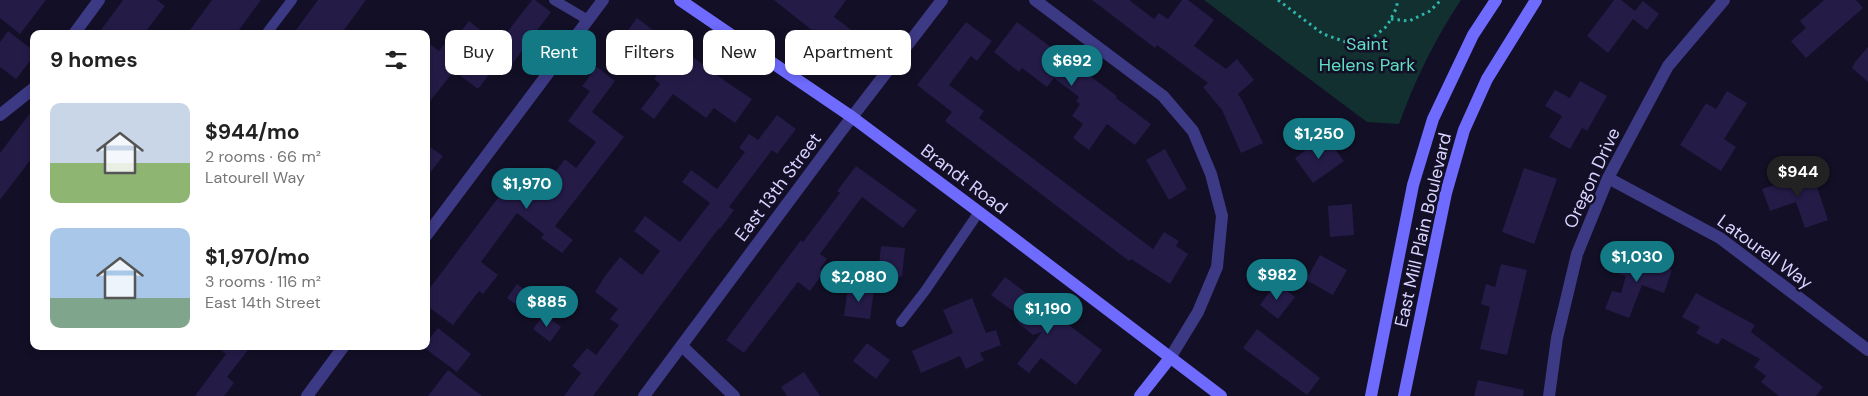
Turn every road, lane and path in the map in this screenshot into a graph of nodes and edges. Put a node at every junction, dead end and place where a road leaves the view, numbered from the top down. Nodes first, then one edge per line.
1 (99, 0) edge
2 (292, 0) edge
3 (554, 0) edge
4 (604, 0) edge
5 (680, 0) edge
6 (942, 0) edge
7 (1035, 0) edge
8 (1278, 0) edge
9 (1397, 0) edge
10 (1441, 0) edge
11 (1496, 0) edge
12 (1536, 0) edge
13 (1724, 0) edge
14 (1391, 19) junction
15 (588, 20) junction
16 (77, 30) edge
17 (269, 30) edge
18 (30, 93) edge
19 (0, 115) edge
20 (852, 117) junction
21 (1608, 178) junction
22 (979, 212) junction
23 (430, 231) edge
24 (901, 322) dead end
25 (682, 346) junction
26 (341, 350) edge
27 (1868, 350) edge
28 (1170, 358) junction
29 (307, 396) edge
30 (644, 396) edge
31 (734, 396) edge
32 (1140, 396) edge
33 (1221, 396) edge
34 (1371, 396) edge
35 (1404, 396) edge
36 (1549, 396) edge

1 - 16 street
2 - 17 lane
3 - 15 lane
4 - 15 street
5 - 20 main road, Brandt Road
6 - 20 street, East 13th Street
7 - 28 street
8 - 14 path
9 - 14 path
10 - 14 path
11 - 34 main road, East Mill Plain Boulevard
12 - 35 main road, East Mill Plain Boulevard
13 - 21 street, Oregon Drive
15 - 23 street
18 - 19 street
20 - 22 main road, Brandt Road
20 - 25 street, East 13th Street
21 - 27 street, Latourell Way
21 - 36 street, Oregon Drive
22 - 24 lane
22 - 28 main road, Brandt Road
25 - 30 street, East 13th Street
25 - 31 street
26 - 29 street
28 - 32 main road
28 - 33 main road, Brandt Road

